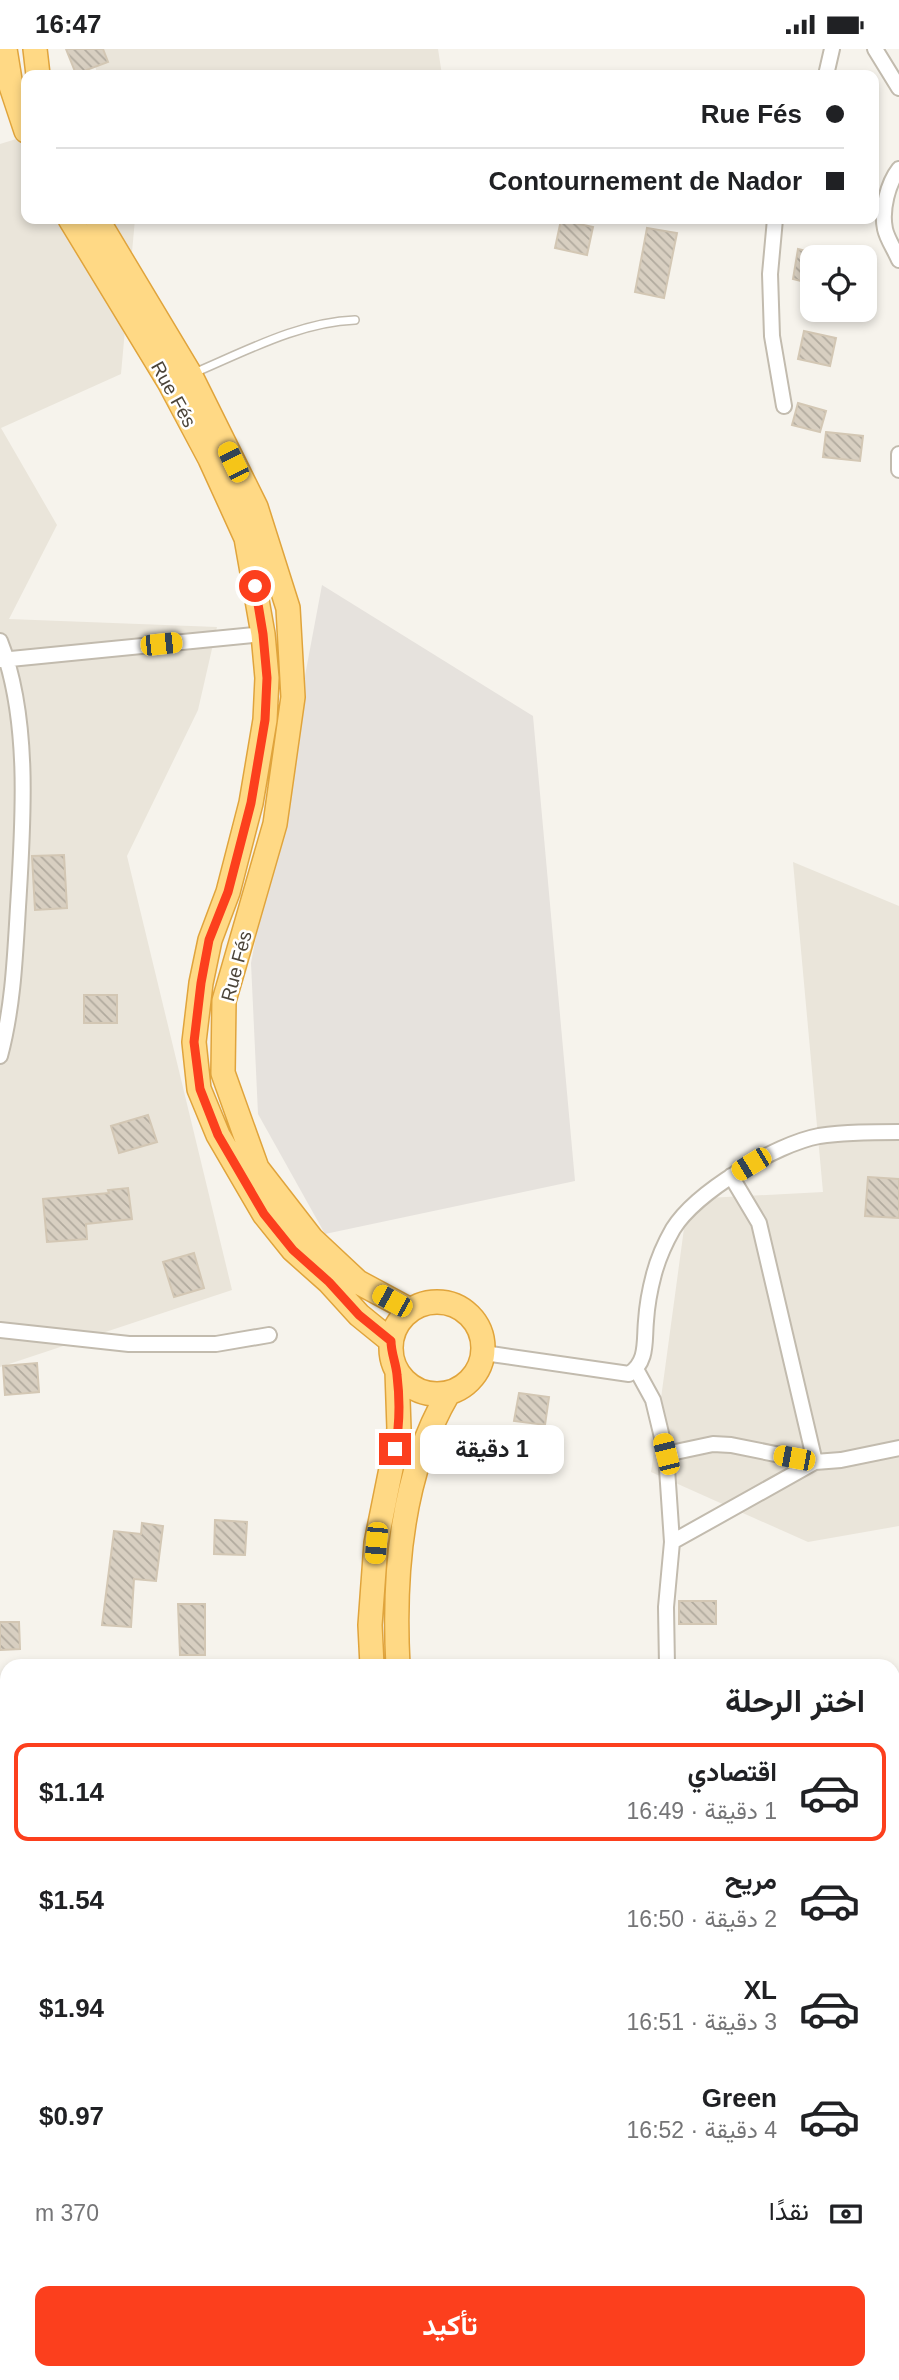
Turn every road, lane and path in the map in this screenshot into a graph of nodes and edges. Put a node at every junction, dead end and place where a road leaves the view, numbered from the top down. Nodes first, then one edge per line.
1 (5, 49) edge
2 (34, 49) edge
3 (832, 49) edge
4 (875, 49) edge
5 (37, 70) edge
6 (827, 70) edge
7 (899, 88) edge
8 (21, 116) edge
9 (899, 169) edge
10 (73, 224) edge
11 (100, 224) edge
12 (775, 224) edge
13 (899, 260) edge
14 (355, 320) dead end
15 (190, 374) junction
16 (784, 406) dead end
17 (899, 454) edge
18 (899, 470) edge
19 (263, 634) junction
20 (0, 641) edge
21 (4, 660) edge
22 (0, 1055) edge
23 (899, 1132) edge
24 (731, 1176) junction
25 (410, 1310) junction
26 (0, 1330) edge
27 (269, 1335) dead end
28 (391, 1341) junction
29 (484, 1353) junction
30 (636, 1369) junction
31 (397, 1371) junction
32 (448, 1394) junction
33 (899, 1448) edge
34 (666, 1454) junction
35 (815, 1462) junction
36 (672, 1542) junction
37 (372, 1659) edge
38 (398, 1659) edge
39 (667, 1659) edge

1 - 8 highway
2 - 5 highway
3 - 6 street
4 - 7 street
9 - 13 street
10 - 19 highway, Rue Fés
11 - 15 highway, Rue Fés
12 - 16 street
14 - 15 lane
15 - 25 highway, Rue Fés
17 - 18 street
19 - 21 street
19 - 28 highway, Rue Fés
20 - 21 street
21 - 22 street
23 - 24 street
24 - 30 street
24 - 35 street
25 - 28 highway
25 - 29 highway
26 - 27 street
28 - 31 highway
29 - 30 street
29 - 32 highway
30 - 34 street
31 - 32 highway
31 - 37 highway
32 - 38 highway
33 - 35 street
34 - 35 street
34 - 36 street
35 - 36 street
36 - 39 street

